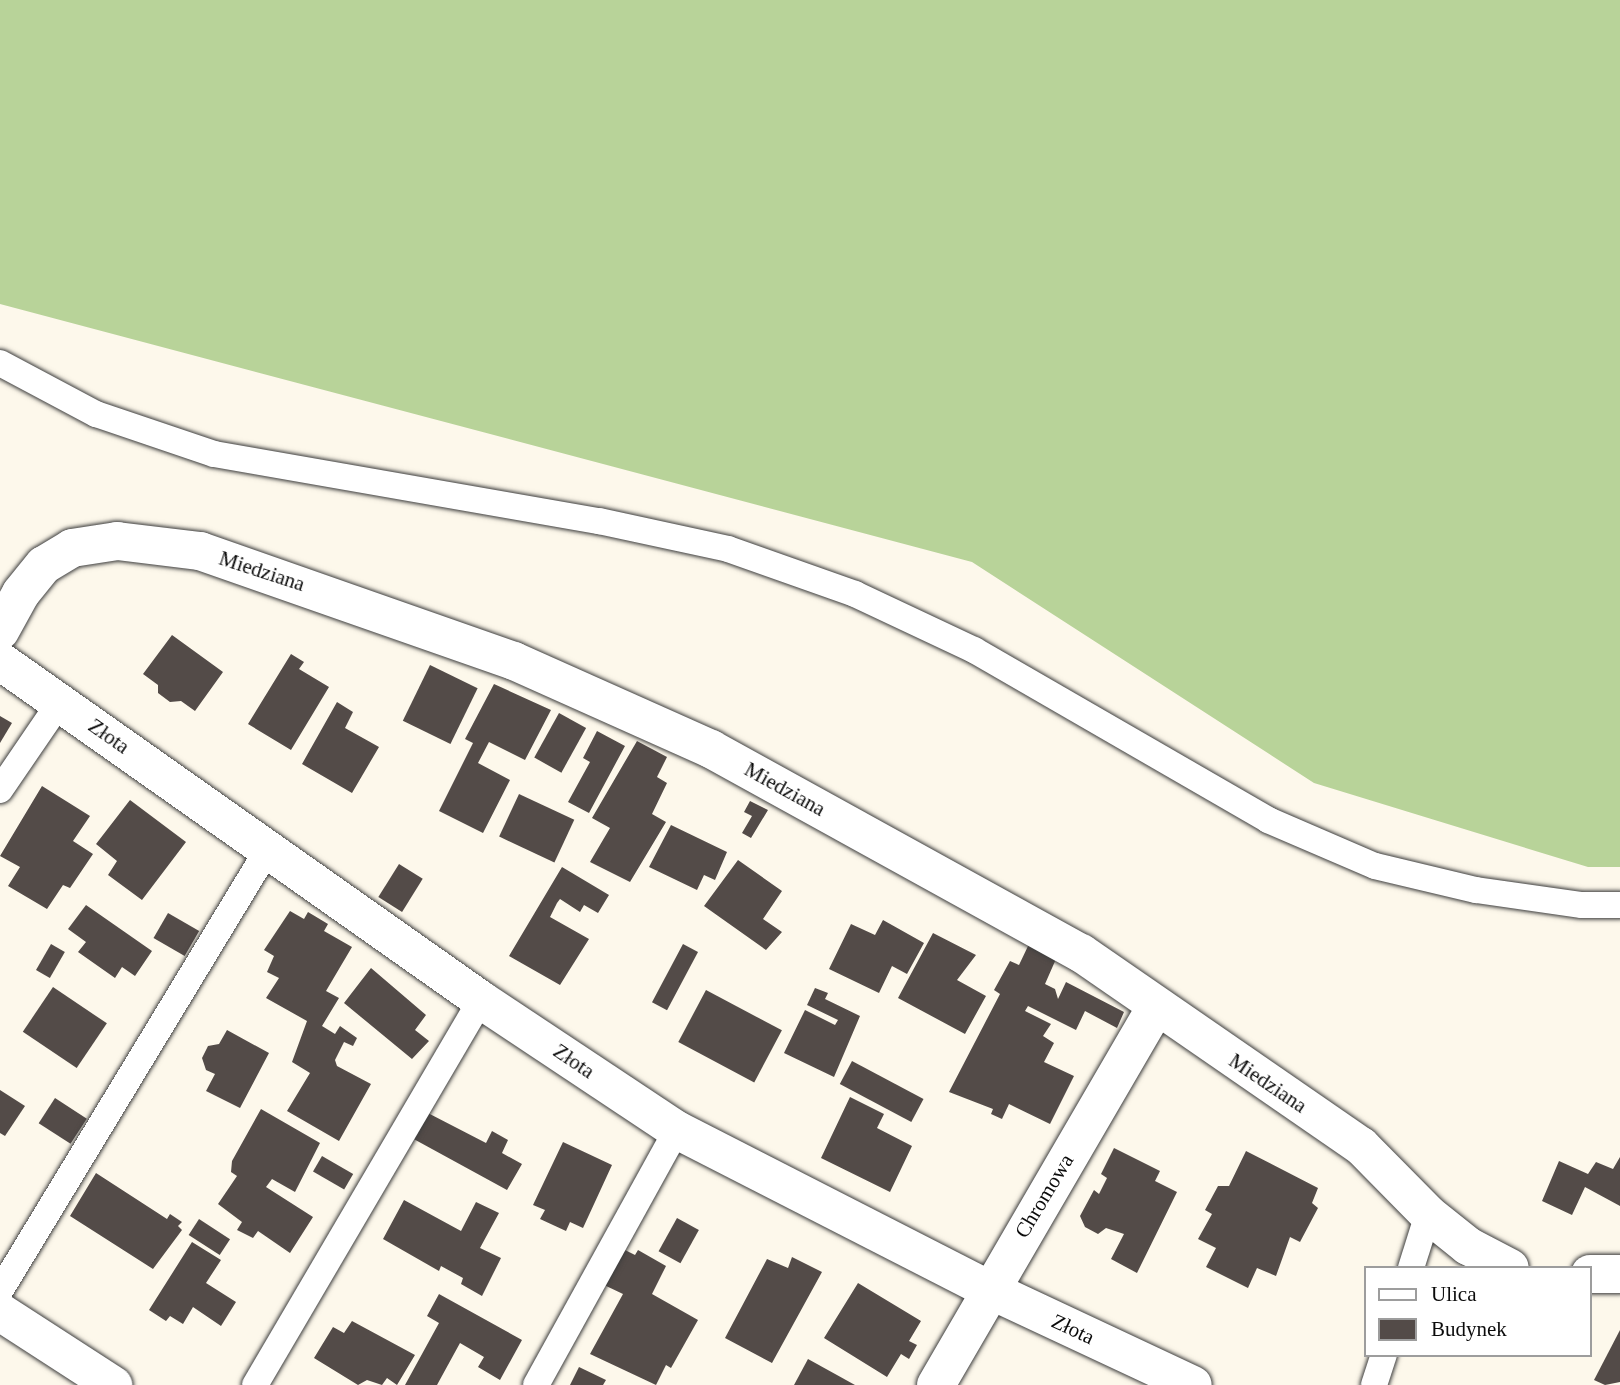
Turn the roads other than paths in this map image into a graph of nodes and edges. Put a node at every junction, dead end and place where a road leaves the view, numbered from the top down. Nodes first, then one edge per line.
1 (0, 363) edge
2 (0, 631) edge
3 (0, 661) edge
4 (60, 702) junction
5 (0, 790) edge
6 (268, 849) junction
7 (1620, 905) edge
8 (481, 1000) junction
9 (1155, 1009) junction
10 (677, 1129) junction
11 (1428, 1214) junction
12 (1412, 1266) edge
13 (1506, 1266) edge
14 (1592, 1274) edge
15 (1620, 1274) edge
16 (988, 1289) junction
17 (0, 1291) edge
18 (0, 1312) edge
19 (1383, 1357) edge
20 (113, 1385) edge
21 (255, 1385) edge
22 (536, 1385) edge
23 (936, 1385) edge
24 (1193, 1385) edge
25 (1374, 1385) edge

1 - 7 lane
2 - 9 street, Miedziana
3 - 4 street, Złota
4 - 5 lane
4 - 6 street, Złota
6 - 8 street, Złota
6 - 17 lane
8 - 10 street, Złota
8 - 21 lane
9 - 11 street, Miedziana
9 - 16 street, Chromowa
10 - 16 street, Złota
10 - 22 lane
11 - 12 lane
11 - 13 street, Miedziana
14 - 15 street
16 - 23 street, Chromowa
16 - 24 street, Złota
18 - 20 street
19 - 25 lane

